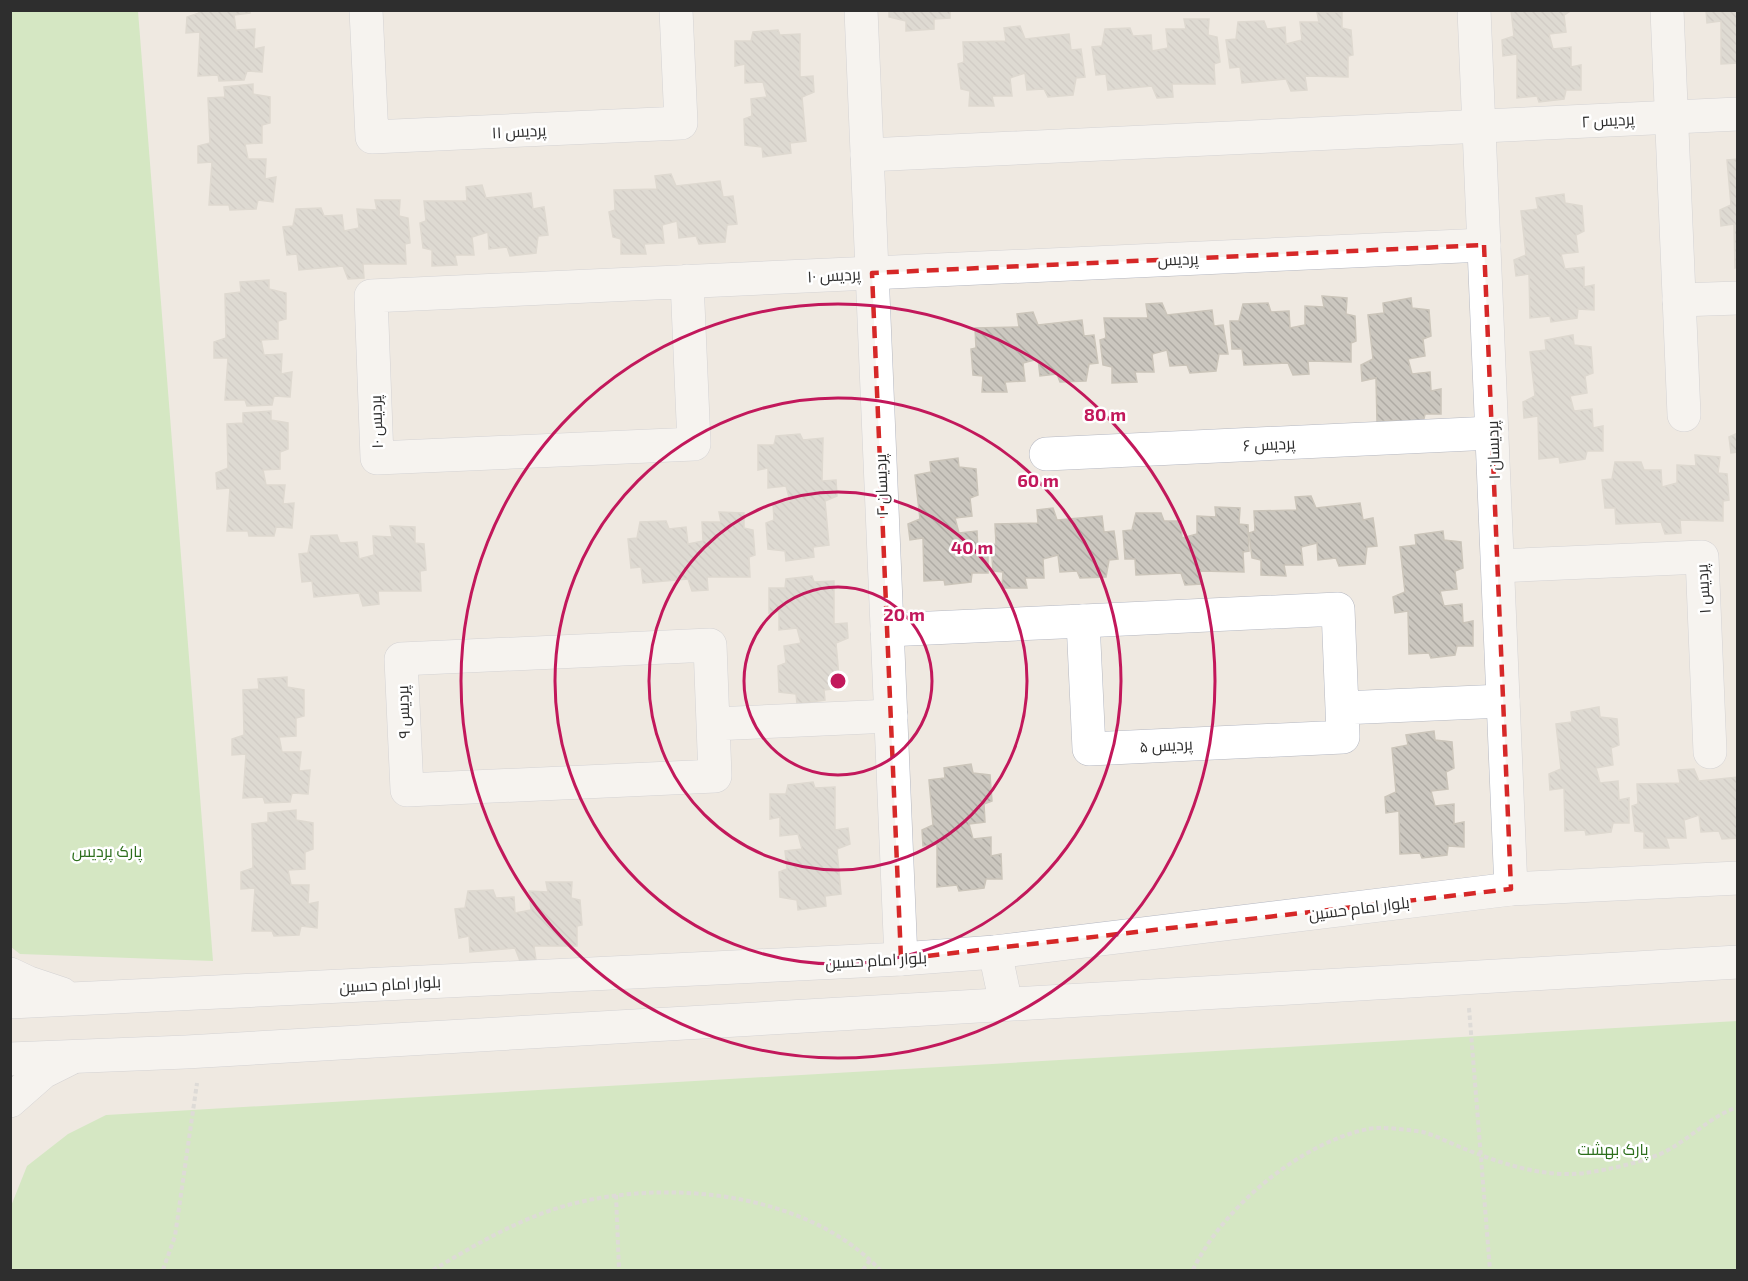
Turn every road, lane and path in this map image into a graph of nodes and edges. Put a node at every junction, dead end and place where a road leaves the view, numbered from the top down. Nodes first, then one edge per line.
1 (366, 10) edge
2 (676, 10) edge
3 (861, 10) edge
4 (1474, 10) edge
5 (1667, 10) edge
6 (1737, 114) edge
7 (1672, 118) junction
8 (1479, 126) junction
9 (867, 155) junction
10 (1484, 245) junction
11 (872, 273) junction
12 (687, 281) junction
13 (1737, 298) edge
14 (1679, 300) junction
15 (1684, 415) dead end
16 (1492, 433) junction
17 (1046, 454) dead end
18 (1497, 567) junction
19 (1083, 621) junction
20 (887, 630) junction
21 (1503, 701) junction
22 (1342, 708) junction
23 (891, 716) junction
24 (713, 724) junction
25 (1710, 752) dead end
26 (1737, 878) edge
27 (1511, 889) junction
28 (995, 952) junction
29 (901, 959) junction
30 (1737, 962) edge
31 (10, 974) edge
32 (1466, 978) junction
33 (78, 999) junction
34 (10, 1002) edge
35 (1006, 1004) junction
36 (202, 1051) junction
37 (74, 1056) junction
38 (10, 1059) edge
39 (10, 1101) edge
40 (1737, 1107) edge
41 (1482, 1156) junction
42 (616, 1195) junction
43 (870, 1260) junction
44 (163, 1270) edge
45 (433, 1270) edge
46 (619, 1270) edge
47 (863, 1270) edge
48 (880, 1270) edge
49 (1193, 1270) edge
50 (1490, 1270) edge

1 - 2 street, پردیس ۱۱
3 - 9 street, پردیسان ۲
4 - 8 street, پردیسان ۱
5 - 7 street
6 - 7 street, پردیس ۲
7 - 8 street, پردیس ۲
7 - 14 street
8 - 9 street, پردیس ۲
8 - 10 street, پردیسان ۱
9 - 11 street, پردیسان ۲
10 - 11 street, پردیس
10 - 16 street, پردیسان ۱
11 - 12 street, پردیس ۱۰
11 - 20 street, پردیسان ۲
12 - 12 street, پردیس ۱۰
13 - 14 street
14 - 15 street
16 - 17 street, پردیس ۶
16 - 18 street, پردیسان ۱
18 - 21 street, پردیسان ۱
18 - 25 street, پردیس ۱
19 - 20 street, پردیس ۵
19 - 22 street, پردیس ۵
19 - 22 street, پردیس ۵
20 - 23 street, پردیسان ۲
21 - 22 street
21 - 27 street, پردیسان ۱
23 - 24 street
23 - 29 street, پردیسان ۲
24 - 24 street, پردیس ۹
26 - 27 street, بلوار امام حسین
27 - 28 street, بلوار امام حسین
28 - 29 street, بلوار امام حسین
28 - 35 street
29 - 33 street, بلوار امام حسین
30 - 32 street
31 - 33 street
32 - 35 street
32 - 41 path
33 - 34 street, بلوار امام حسین
35 - 36 street
36 - 37 street
36 - 44 path
37 - 38 street
37 - 39 street
40 - 41 path
41 - 49 path
41 - 50 path
42 - 43 path
42 - 45 path
42 - 46 path
43 - 47 path
43 - 48 path

